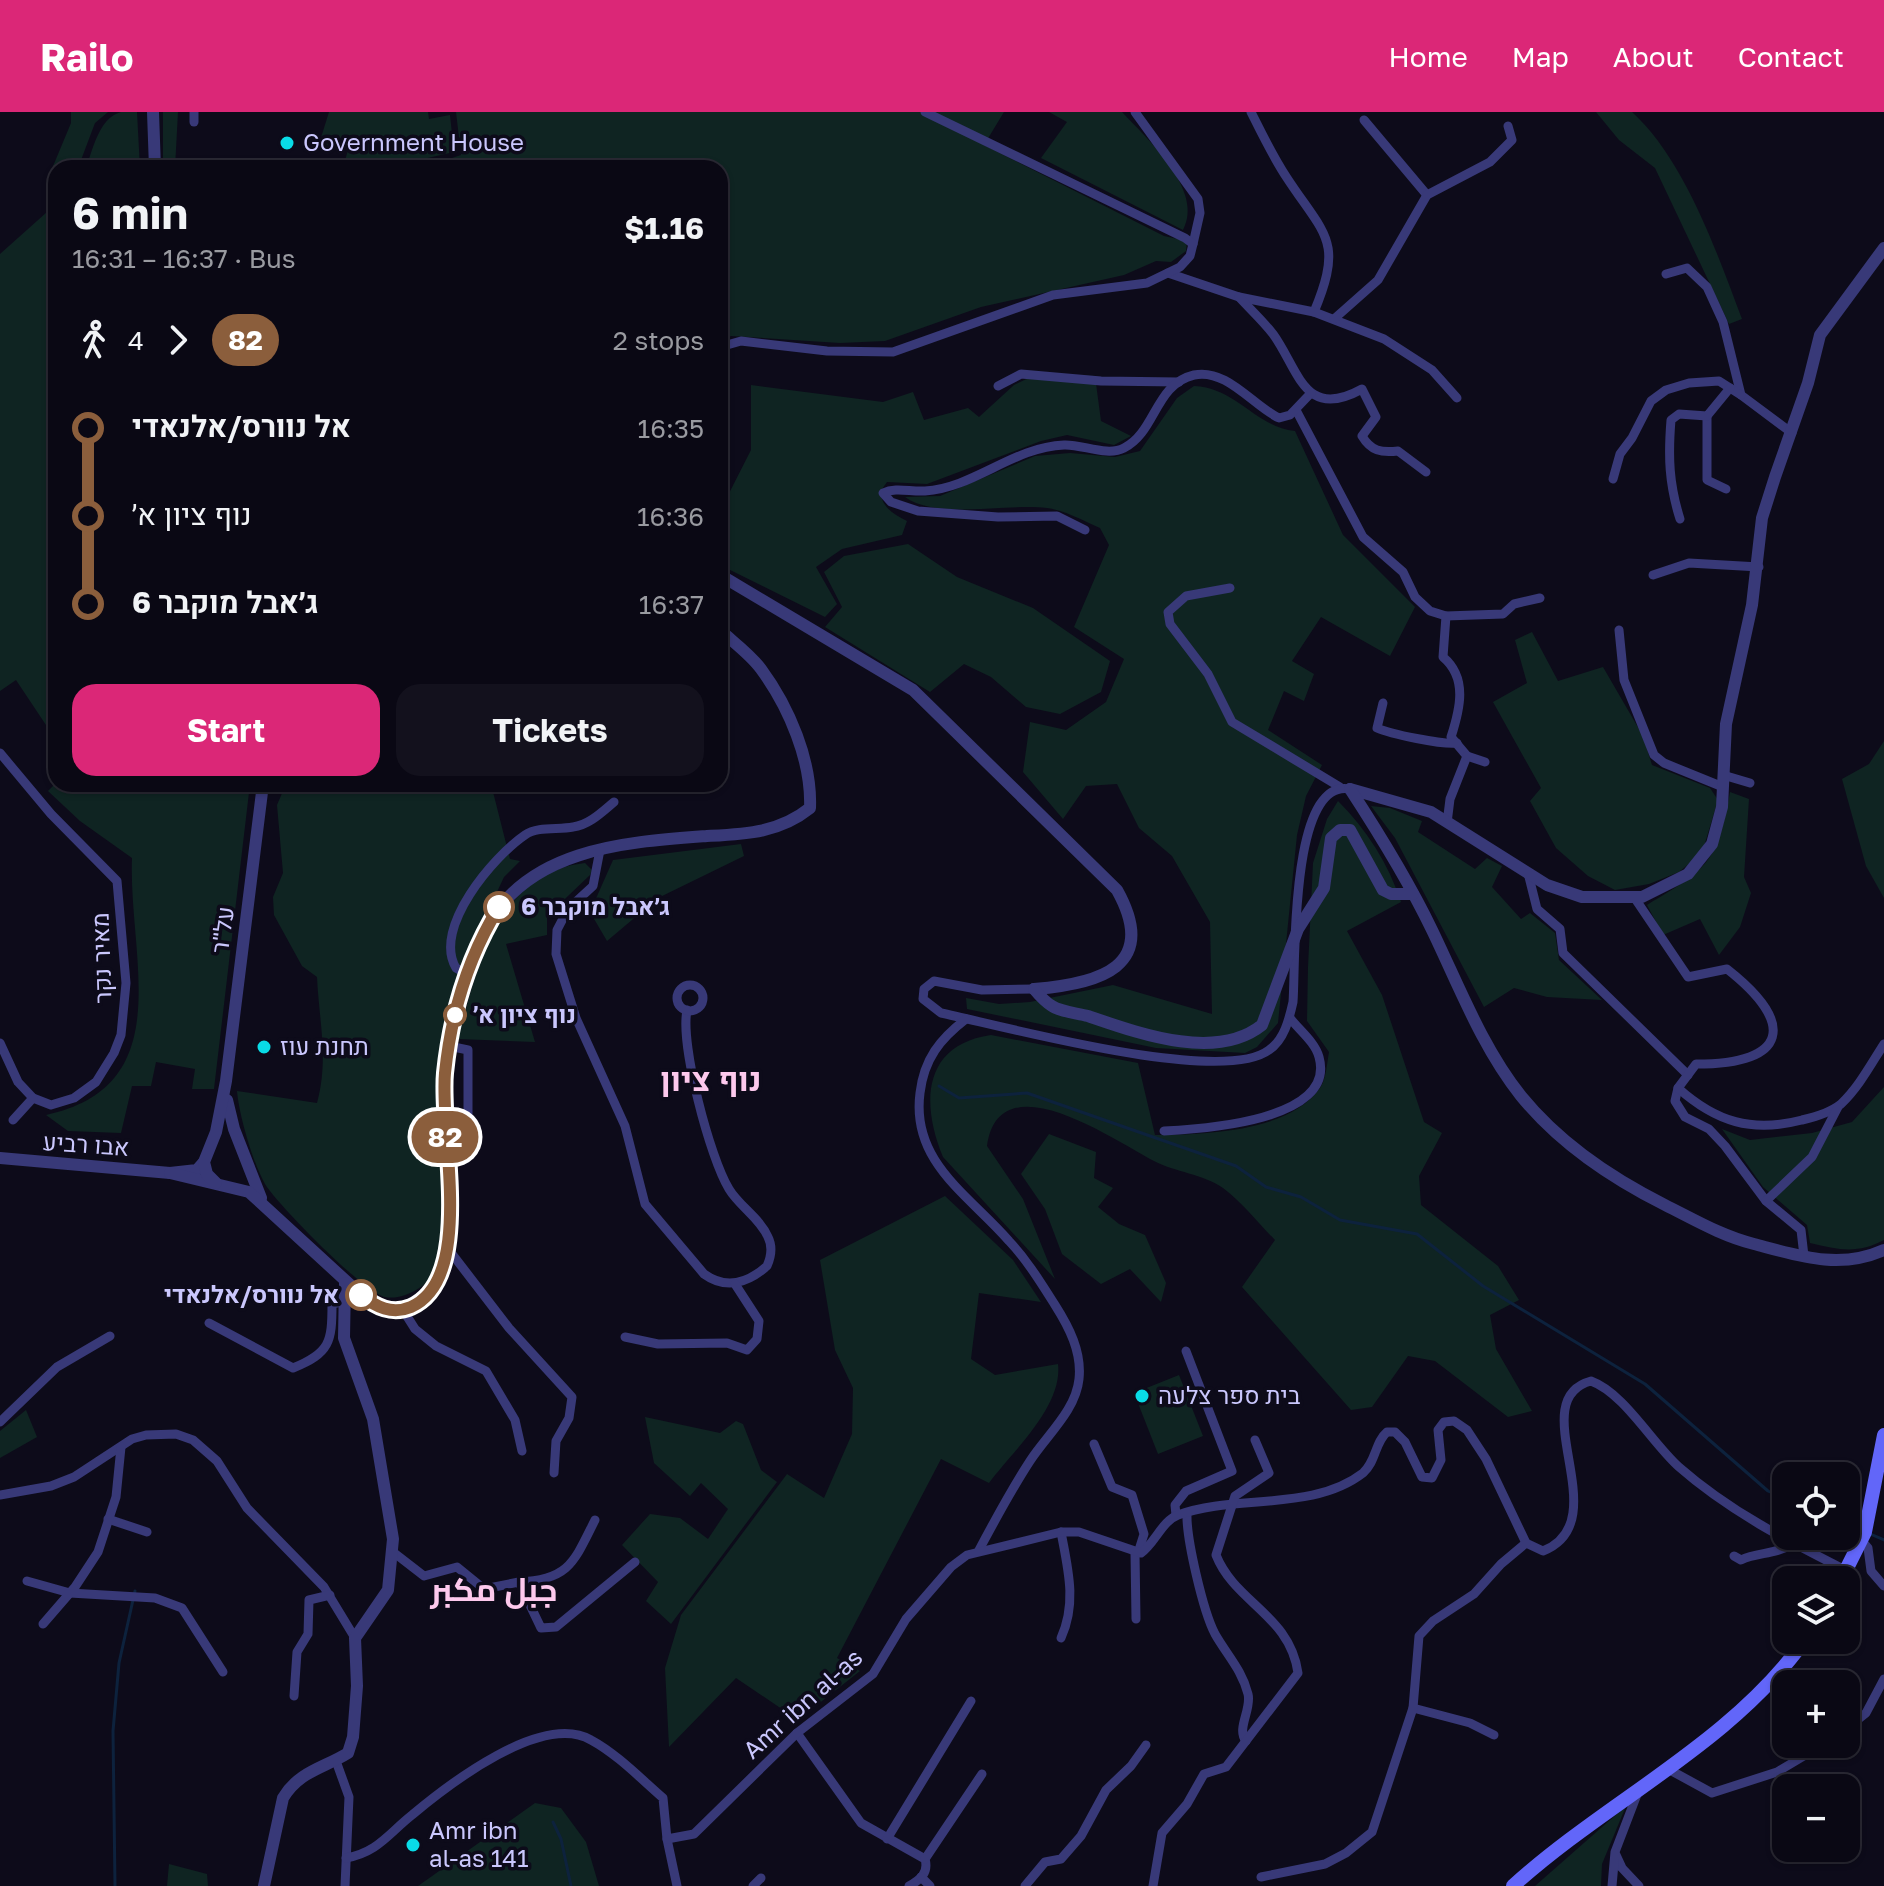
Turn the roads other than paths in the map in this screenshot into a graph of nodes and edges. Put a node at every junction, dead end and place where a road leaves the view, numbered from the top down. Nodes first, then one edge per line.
1 (153, 112) edge
2 (925, 112) edge
3 (1135, 112) edge
4 (1251, 112) edge
5 (1364, 120) dead end
6 (1508, 126) dead end
7 (155, 160) edge
8 (1427, 195) junction
9 (1193, 244) junction
10 (1884, 248) edge
11 (1168, 273) junction
12 (1666, 274) dead end
13 (1239, 297) junction
14 (1314, 312) junction
15 (1334, 319) junction
16 (728, 342) edge
17 (1179, 382) junction
18 (998, 386) dead end
19 (1730, 388) junction
20 (1311, 393) junction
21 (1741, 395) junction
22 (1457, 398) dead end
23 (1296, 410) junction
24 (1707, 416) junction
25 (1792, 433) junction
26 (1426, 472) dead end
27 (1613, 479) dead end
28 (1726, 489) dead end
29 (1680, 519) dead end
30 (1085, 530) dead end
31 (1759, 567) junction
32 (1653, 575) dead end
33 (728, 580) edge
34 (1230, 588) dead end
35 (1540, 598) dead end
36 (1446, 616) junction
37 (1619, 630) dead end
38 (728, 637) edge
39 (1383, 703) dead end
40 (1457, 743) junction
41 (0, 753) edge
42 (1467, 756) junction
43 (1485, 762) dead end
44 (1723, 781) junction
45 (1750, 783) dead end
46 (1345, 788) junction
47 (262, 792) edge
48 (614, 802) dead end
49 (1447, 823) junction
50 (600, 850) junction
51 (1528, 873) junction
52 (1413, 894) junction
53 (1634, 897) junction
54 (1298, 929) junction
55 (467, 974) junction
56 (696, 974) dead end
57 (693, 985) junction
58 (1034, 989) junction
59 (687, 1010) junction
60 (1290, 1018) junction
61 (966, 1019) junction
62 (0, 1043) edge
63 (1884, 1044) edge
64 (449, 1046) junction
65 (1688, 1075) junction
66 (226, 1081) junction
67 (1678, 1088) junction
68 (33, 1098) junction
69 (1838, 1107) junction
70 (13, 1120) dead end
71 (1164, 1131) dead end
72 (240, 1146) junction
73 (210, 1148) junction
74 (468, 1148) dead end
75 (0, 1158) edge
76 (204, 1162) junction
77 (248, 1165) junction
78 (170, 1173) junction
79 (222, 1184) junction
80 (1766, 1201) junction
81 (265, 1204) junction
82 (449, 1250) junction
83 (1884, 1250) edge
84 (1804, 1256) junction
85 (345, 1283) junction
86 (735, 1284) junction
87 (345, 1301) junction
88 (403, 1310) junction
89 (209, 1323) dead end
90 (110, 1336) dead end
91 (625, 1337) dead end
92 (1186, 1351) dead end
93 (0, 1422) edge
94 (1884, 1435) edge
95 (1255, 1440) dead end
96 (1094, 1444) dead end
97 (121, 1447) junction
98 (522, 1451) dead end
99 (554, 1473) dead end
100 (1880, 1483) edge
101 (0, 1495) edge
102 (1233, 1506) junction
103 (1187, 1513) junction
104 (1176, 1515) junction
105 (108, 1519) junction
106 (595, 1520) dead end
107 (1772, 1530) edge
108 (147, 1532) dead end
109 (1061, 1532) junction
110 (1862, 1541) junction
111 (1526, 1543) junction
112 (979, 1550) junction
113 (1783, 1550) edge
114 (1802, 1550) edge
115 (393, 1552) junction
116 (1136, 1553) junction
117 (1734, 1556) dead end
118 (635, 1562) dead end
119 (1828, 1566) edge
120 (1849, 1566) edge
121 (27, 1581) dead end
122 (519, 1582) junction
123 (1884, 1586) edge
124 (70, 1593) junction
125 (330, 1595) junction
126 (1136, 1619) dead end
127 (43, 1624) dead end
128 (355, 1638) junction
129 (1061, 1638) dead end
130 (1793, 1654) edge
131 (223, 1672) dead end
132 (1884, 1679) edge
133 (294, 1696) dead end
134 (971, 1701) dead end
135 (1413, 1708) junction
136 (1860, 1718) edge
137 (797, 1733) junction
138 (1494, 1735) dead end
139 (1246, 1741) junction
140 (1146, 1745) dead end
141 (1800, 1758) edge
142 (336, 1761) junction
143 (1668, 1769) junction
144 (982, 1774) dead end
145 (1638, 1792) junction
146 (667, 1839) junction
147 (887, 1839) junction
148 (1615, 1852) junction
149 (346, 1858) junction
150 (925, 1859) junction
151 (921, 1877) junction
152 (1261, 1877) dead end
153 (264, 1886) edge
154 (345, 1886) edge
155 (677, 1886) edge
156 (909, 1886) edge
157 (930, 1886) edge
158 (1025, 1886) edge
159 (1153, 1886) edge
160 (1513, 1886) edge
161 (1612, 1886) edge
162 (1639, 1886) edge

1 - 7 street
2 - 9 street
3 - 9 street
4 - 14 street
5 - 8 street
6 - 8 street
8 - 15 street
9 - 11 street
10 - 25 street
11 - 13 street
11 - 16 street
12 - 21 street
13 - 14 street
13 - 20 street
14 - 15 street
15 - 22 street
17 - 18 street
17 - 23 street
17 - 30 street
19 - 21 street
19 - 24 street
19 - 27 street
20 - 23 street
20 - 26 street
21 - 25 street
23 - 36 street
24 - 28 street
24 - 29 street
25 - 31 street
31 - 32 street
31 - 44 street
33 - 58 street
34 - 46 street
35 - 36 street
36 - 40 street
37 - 44 street
38 - 50 street
39 - 40 street
40 - 42 street
41 - 68 street, מאיר נקר
42 - 43 street
42 - 49 street
44 - 45 street
44 - 53 street
46 - 49 street
46 - 52 street
46 - 54 street
47 - 66 street, על"ר
48 - 55 street
49 - 51 street
50 - 55 street
50 - 86 street
51 - 53 street
51 - 65 street
52 - 54 street
52 - 84 street
53 - 65 street
54 - 58 street
54 - 60 street
55 - 64 street
56 - 57 street
57 - 59 street
57 - 59 street
58 - 61 street
59 - 86 street
60 - 61 street
60 - 71 street
61 - 112 street
62 - 68 street
63 - 69 street
64 - 74 street
64 - 82 street
65 - 67 street
66 - 72 street, על"ר
66 - 73 street, על"ר
67 - 69 street
67 - 80 street
68 - 70 street
69 - 80 street
72 - 73 street
72 - 77 street
73 - 76 street
75 - 78 street, אבו רביע
76 - 78 street, אבו רביע
76 - 79 street
77 - 79 street
77 - 81 street
78 - 79 street, אבו רביע
79 - 81 street, אבו רביע
80 - 84 street
81 - 85 street
82 - 88 street
82 - 99 street
83 - 84 street
85 - 87 street
85 - 88 street
86 - 91 street
87 - 89 street
87 - 115 street
88 - 98 street
90 - 93 street
92 - 104 street
94 - 100 main road
95 - 102 street
96 - 116 street
97 - 101 street
97 - 105 street
97 - 125 street
100 - 110 main road
102 - 103 street
102 - 111 street
102 - 139 street
103 - 104 street
103 - 139 street
104 - 116 street
105 - 108 street
105 - 124 street
106 - 122 street
107 - 111 street
109 - 112 street, Amr ibn al-as
109 - 116 street, Amr ibn al-as
109 - 129 street
110 - 120 main road
110 - 123 street
111 - 135 street
112 - 137 street, Amr ibn al-as
113 - 117 street
114 - 119 street
115 - 122 street
115 - 128 street
116 - 126 street
118 - 122 street
121 - 124 street
124 - 127 street
124 - 131 street
125 - 128 street
125 - 133 street
128 - 142 street
130 - 143 main road
132 - 136 street
134 - 147 street
135 - 138 street
135 - 152 street
137 - 146 street, Amr ibn al-as
137 - 147 street
139 - 159 street
140 - 158 street
141 - 143 street
142 - 149 street
142 - 153 street
143 - 145 main road
144 - 150 street
145 - 148 street
145 - 160 main road
146 - 149 street
146 - 155 street
147 - 150 street
148 - 161 street
148 - 162 street
149 - 154 street
150 - 151 street
151 - 156 street
151 - 157 street

